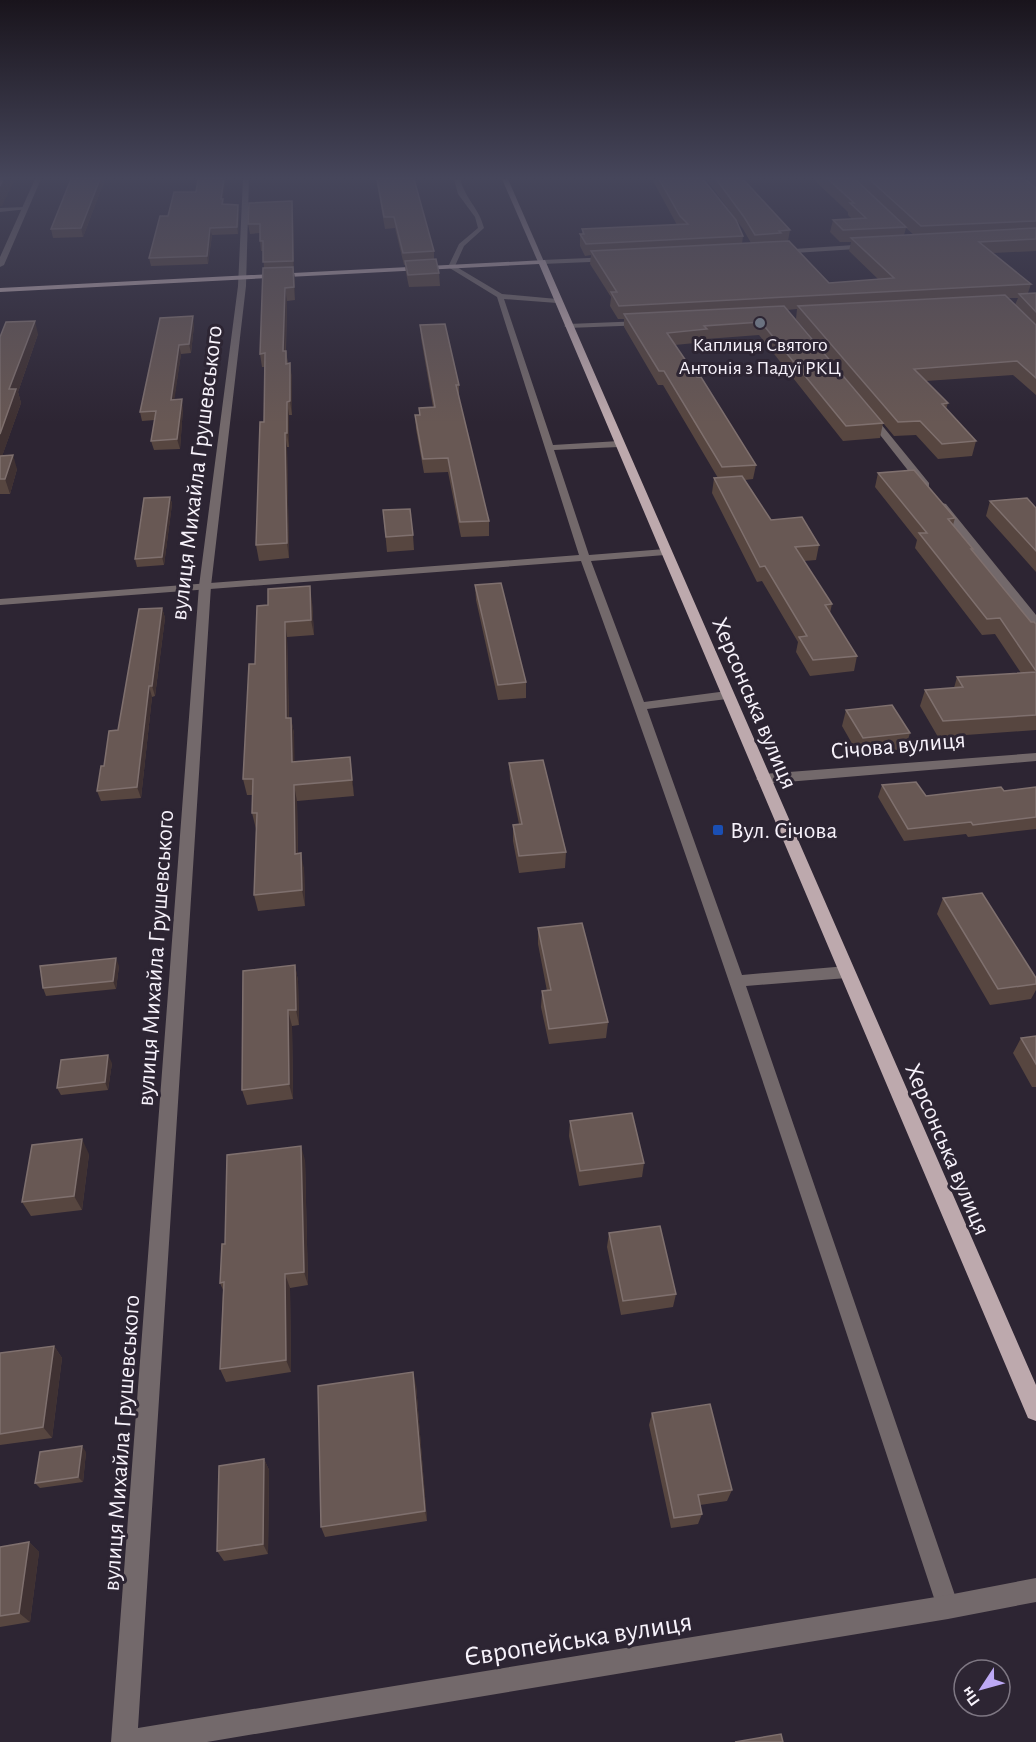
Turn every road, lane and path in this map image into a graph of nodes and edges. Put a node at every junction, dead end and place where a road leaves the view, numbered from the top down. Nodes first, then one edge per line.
1 (243, 260) edge
2 (454, 260) edge
3 (589, 260) edge
4 (542, 262) junction
5 (451, 267) junction
6 (242, 277) junction
7 (0, 290) edge
8 (500, 296) junction
9 (557, 301) junction
10 (657, 322) edge
11 (568, 326) junction
12 (862, 406) edge
13 (619, 444) junction
14 (549, 448) junction
15 (665, 552) junction
16 (585, 558) junction
17 (205, 586) junction
18 (0, 602) edge
19 (1036, 623) edge
20 (727, 694) junction
21 (640, 706) junction
22 (1036, 757) edge
23 (763, 779) junction
24 (847, 972) junction
25 (737, 981) junction
26 (1036, 1410) edge
27 (1036, 1590) edge
28 (948, 1607) junction
29 (124, 1742) edge
30 (129, 1742) edge

1 - 6 street, вулиця Михайла Грушевського
2 - 5 lane
3 - 4 street
4 - 5 main road
4 - 9 main road, Херсонська вулиця
5 - 6 main road
5 - 8 lane
6 - 7 main road
6 - 17 street, вулиця Михайла Грушевського
8 - 9 lane
8 - 14 lane
9 - 11 main road, Херсонська вулиця
10 - 11 street
11 - 13 main road, Херсонська вулиця
12 - 19 street
13 - 14 lane
13 - 15 main road, Херсонська вулиця
14 - 16 lane
15 - 16 lane
15 - 20 main road, Херсонська вулиця
16 - 17 lane
16 - 21 lane
17 - 18 lane
17 - 29 street, вулиця Михайла Грушевського
20 - 21 lane
20 - 23 main road, Херсонська вулиця
21 - 25 lane
22 - 23 street, Січова вулиця
23 - 24 main road, Херсонська вулиця
24 - 25 lane
24 - 26 main road, Херсонська вулиця
25 - 28 lane
27 - 28 street, Європейська вулиця
28 - 30 street, Європейська вулиця

